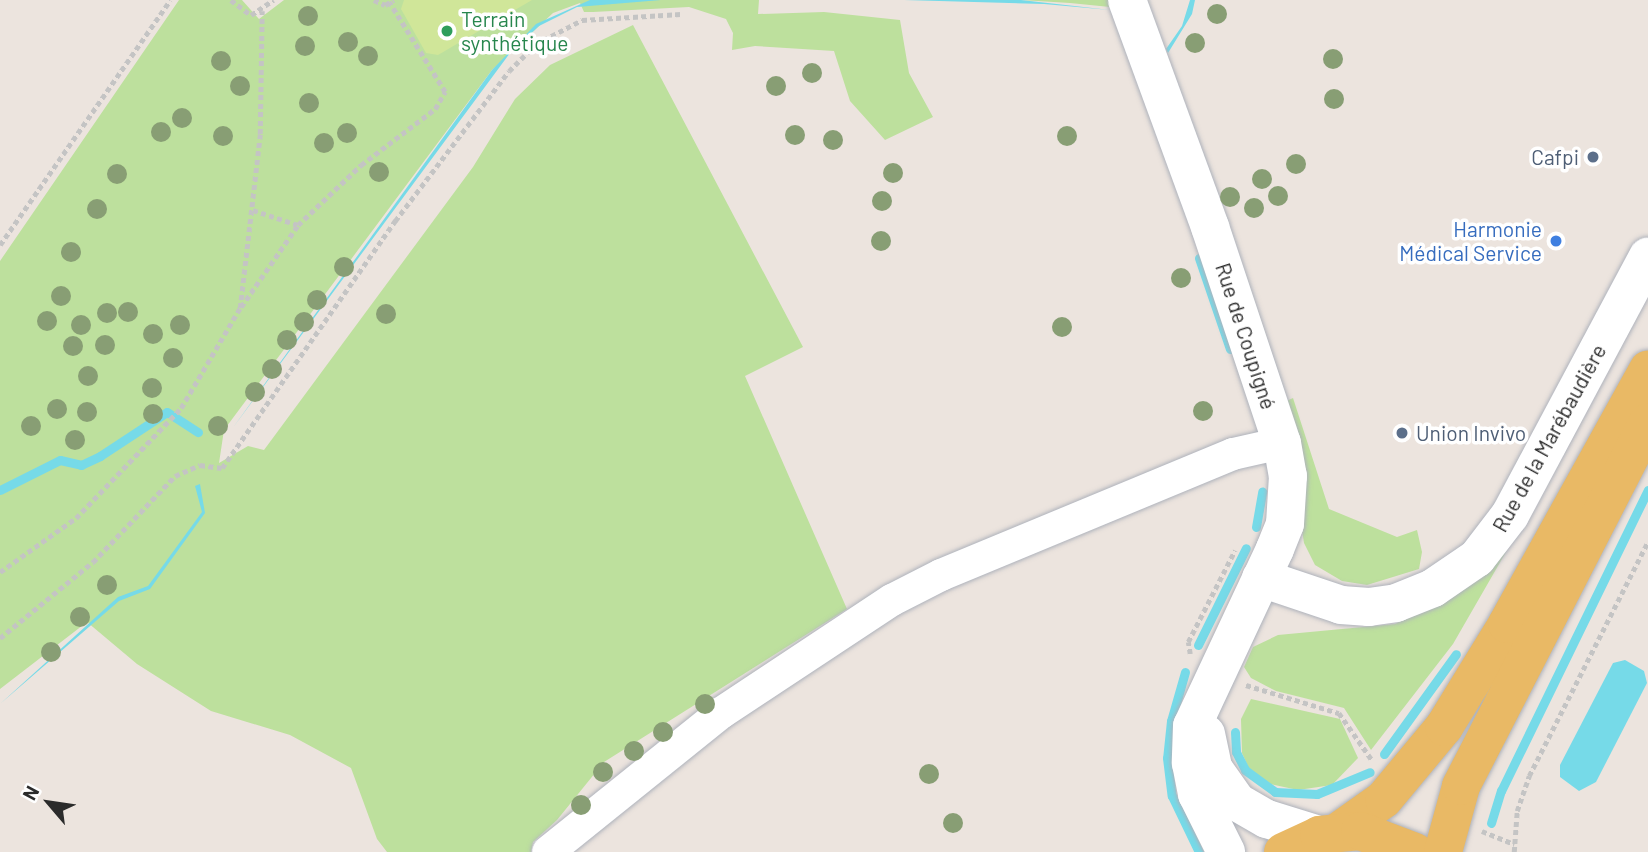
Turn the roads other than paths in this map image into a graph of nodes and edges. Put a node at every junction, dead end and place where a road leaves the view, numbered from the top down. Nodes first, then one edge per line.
1 (1127, 0) edge
2 (1648, 257) edge
3 (1648, 370) edge
4 (1648, 422) edge
5 (1282, 443) junction
6 (1261, 578) junction
7 (1215, 670) junction
8 (1329, 833) junction
9 (548, 852) edge
10 (1226, 852) edge
11 (1283, 852) edge
12 (1415, 852) edge
13 (1443, 852) edge

1 - 5 street, Rue de Coupigné
2 - 6 street, Rue de la Marébaudière
3 - 8 main road
4 - 13 main road
5 - 6 street, Rue de Coupigné
5 - 9 street
6 - 7 street, Rue de Coupigné
7 - 8 street, Rue de Coupigné
7 - 10 street, Rue de Coupigné
8 - 11 main road
8 - 12 main road

